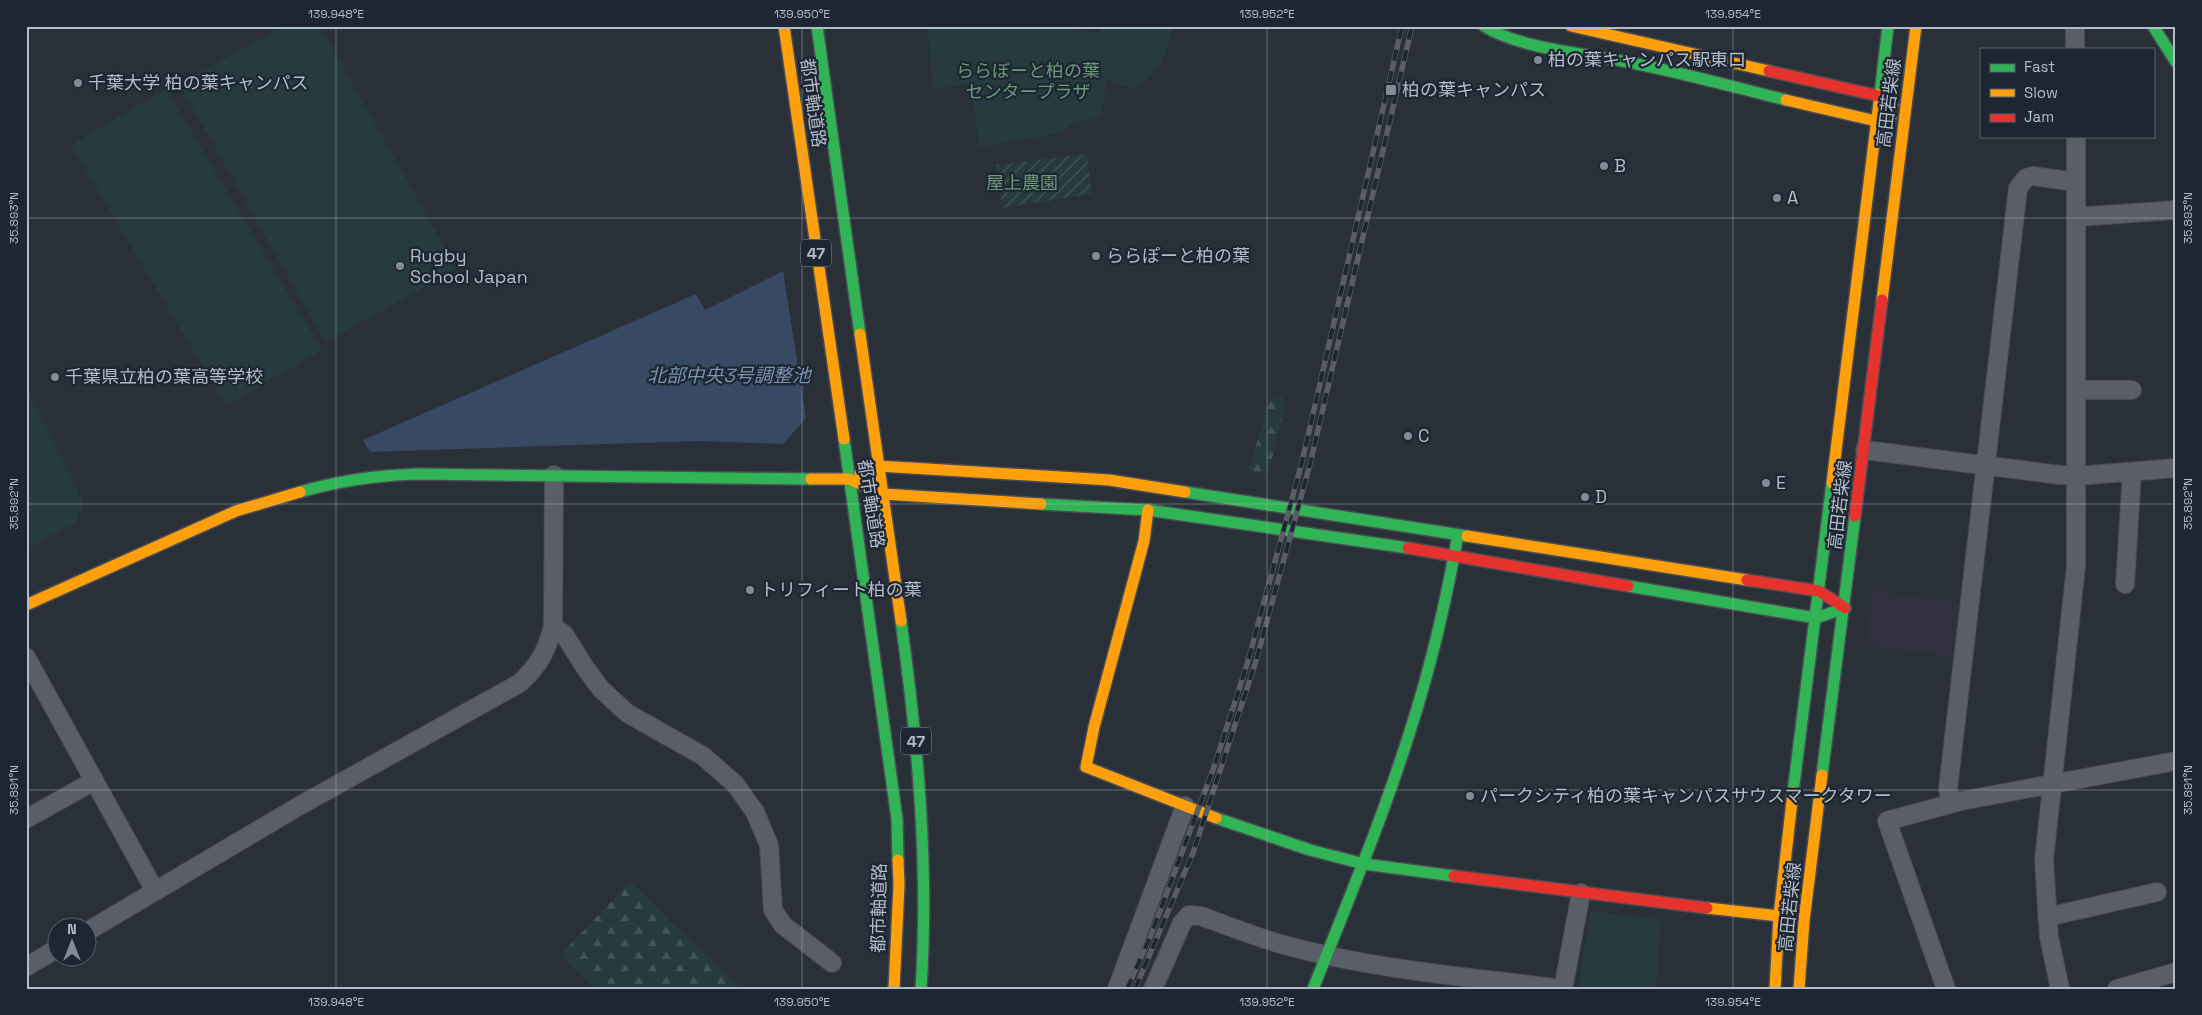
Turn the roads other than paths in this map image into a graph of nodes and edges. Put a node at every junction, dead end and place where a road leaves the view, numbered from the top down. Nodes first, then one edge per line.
1 (784, 26) edge
2 (817, 26) edge
3 (1484, 26) edge
4 (1571, 26) edge
5 (1888, 26) edge
6 (1916, 26) edge
7 (2075, 26) edge
8 (2153, 26) edge
9 (1534, 34) dead end
10 (1522, 41) junction
11 (2075, 48) edge
12 (2176, 62) edge
13 (1879, 96) junction
14 (1906, 113) junction
15 (1876, 121) junction
16 (2076, 138) edge
17 (2076, 182) junction
18 (2176, 210) edge
19 (2076, 217) junction
20 (2076, 390) junction
21 (2132, 390) dead end
22 (1865, 450) junction
23 (1986, 465) junction
24 (878, 466) junction
25 (2176, 468) edge
26 (2132, 472) junction
27 (554, 475) junction
28 (2077, 475) junction
29 (849, 479) junction
30 (883, 494) junction
31 (1148, 510) junction
32 (1458, 534) junction
33 (1455, 556) junction
34 (2125, 584) dead end
35 (1819, 591) junction
36 (26, 605) edge
37 (1845, 608) junction
38 (1816, 618) junction
39 (553, 627) junction
40 (26, 656) edge
41 (2176, 761) edge
42 (94, 781) junction
43 (2052, 785) junction
44 (1951, 803) junction
45 (1186, 806) junction
46 (26, 819) edge
47 (1364, 864) junction
48 (155, 891) junction
49 (2158, 892) dead end
50 (1581, 893) junction
51 (1779, 916) junction
52 (2047, 917) junction
53 (98, 925) edge
54 (48, 954) edge
55 (1327, 954) junction
56 (832, 962) dead end
57 (26, 967) edge
58 (2176, 972) edge
59 (1455, 982) edge
60 (894, 989) edge
61 (921, 989) edge
62 (1117, 989) edge
63 (1153, 989) edge
64 (1313, 989) edge
65 (1563, 989) edge
66 (1775, 989) edge
67 (1799, 989) edge
68 (1946, 989) edge
69 (2060, 989) edge
70 (2117, 989) edge

1 - 29 street, 都市軸道路 / 47
2 - 24 street, 都市軸道路 / 47
3 - 10 street
4 - 13 street
5 - 13 street, 高田若柴線
6 - 14 street, 高田若柴線
7 - 11 street
8 - 12 street
9 - 10 street
10 - 15 street
13 - 14 street
13 - 15 street, 高田若柴線
14 - 15 street
14 - 22 street, 高田若柴線
15 - 35 street, 高田若柴線
16 - 17 street
17 - 19 street
17 - 23 street
18 - 19 street
19 - 20 street
20 - 21 street
20 - 28 street
22 - 23 street
22 - 37 street, 高田若柴線
23 - 28 street
23 - 44 street
24 - 29 street
24 - 30 street, 都市軸道路 / 47
24 - 32 street
25 - 26 street
26 - 28 street
26 - 34 street
27 - 29 street
27 - 36 street
27 - 39 street
28 - 43 street
29 - 30 street
29 - 60 street, 都市軸道路 / 47
30 - 31 street
30 - 61 street, 都市軸道路 / 47
31 - 33 street
31 - 45 street
32 - 33 street
32 - 35 street
33 - 38 street
33 - 47 street
35 - 37 street
35 - 38 street, 高田若柴線
37 - 38 street
37 - 67 street, 高田若柴線
38 - 51 street, 高田若柴線
39 - 48 street
39 - 56 street
40 - 42 street
41 - 43 street
42 - 46 street
42 - 48 street
43 - 44 street
43 - 52 street
44 - 68 street
45 - 47 street
45 - 62 street
47 - 50 street
47 - 55 street
48 - 53 street
49 - 52 street
50 - 51 street
50 - 65 street
51 - 66 street, 高田若柴線
52 - 69 street
54 - 57 street
55 - 59 street
55 - 63 street
55 - 64 street
58 - 70 street
59 - 65 street

